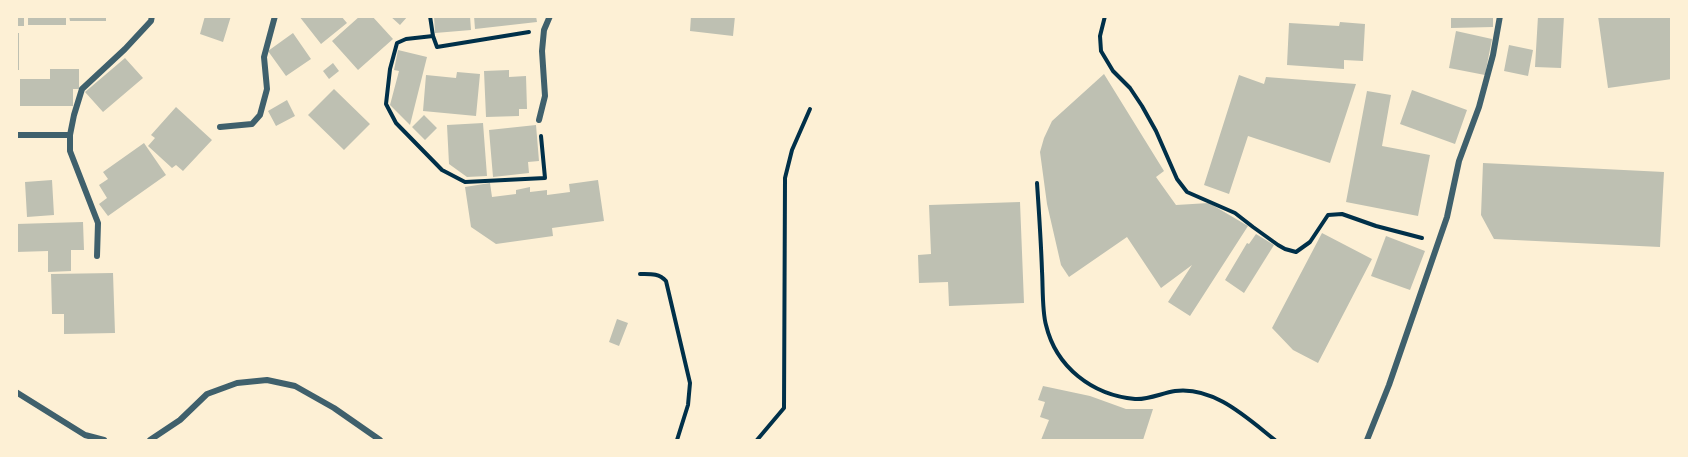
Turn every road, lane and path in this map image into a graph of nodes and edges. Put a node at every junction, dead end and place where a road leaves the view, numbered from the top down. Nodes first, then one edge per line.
1 (152, 16) edge
2 (274, 16) edge
3 (430, 16) edge
4 (550, 16) edge
5 (1105, 16) edge
6 (1500, 16) edge
7 (544, 30) junction
8 (433, 36) junction
9 (810, 108) dead end
10 (539, 120) joint
11 (220, 127) dead end
12 (16, 135) edge
13 (70, 135) junction
14 (1037, 183) dead end
15 (1438, 242) junction
16 (98, 256) dead end
17 (640, 274) dead end
18 (16, 392) edge
19 (104, 441) edge
20 (150, 441) edge
21 (380, 441) edge
22 (676, 441) edge
23 (757, 441) edge
24 (1275, 441) edge
25 (1367, 441) edge

1 - 13 street
2 - 11 street
3 - 8 path
4 - 7 street
5 - 15 path
6 - 15 street
7 - 8 path
7 - 10 street
8 - 10 path
9 - 23 path
12 - 13 street
13 - 16 street
14 - 24 path
15 - 25 street
17 - 22 path
18 - 19 street
20 - 21 street

